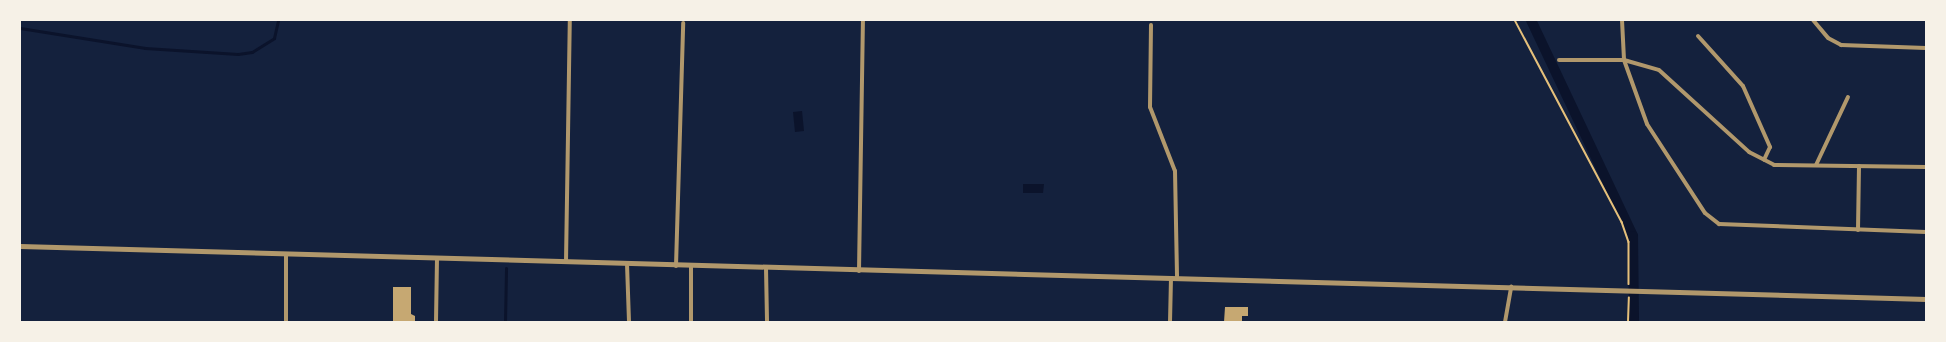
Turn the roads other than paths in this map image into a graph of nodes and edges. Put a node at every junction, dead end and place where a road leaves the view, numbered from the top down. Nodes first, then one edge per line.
1 (570, 20) edge
2 (863, 20) edge
3 (1622, 20) edge
4 (1813, 20) edge
5 (683, 23) dead end
6 (1151, 25) dead end
7 (1698, 36) dead end
8 (1926, 48) edge
9 (1559, 60) dead end
10 (1624, 60) junction
11 (1848, 97) dead end
12 (1764, 160) junction
13 (1816, 165) junction
14 (1859, 166) junction
15 (1926, 167) edge
16 (1858, 230) junction
17 (1926, 232) edge
18 (20, 246) edge
19 (286, 254) junction
20 (437, 258) junction
21 (566, 262) junction
22 (627, 264) junction
23 (676, 266) junction
24 (691, 266) junction
25 (766, 268) junction
26 (859, 271) junction
27 (1171, 278) junction
28 (1177, 278) junction
29 (1511, 287) junction
30 (1926, 299) edge
31 (286, 322) edge
32 (436, 322) edge
33 (630, 322) edge
34 (691, 322) edge
35 (767, 322) edge
36 (1170, 322) edge
37 (1505, 322) edge

1 - 21 street
2 - 26 street
3 - 10 street
4 - 8 street
5 - 23 street
6 - 28 street
7 - 12 street
9 - 10 street
10 - 12 street
10 - 16 street
11 - 13 street
12 - 13 street
13 - 14 street
14 - 15 street
14 - 16 street
16 - 17 street
18 - 19 street
19 - 20 street
19 - 31 street
20 - 21 street
20 - 32 street
21 - 22 street
22 - 23 street
22 - 33 street
23 - 24 street
24 - 25 street
24 - 34 street
25 - 26 street
25 - 35 street
26 - 27 street
27 - 28 street
27 - 36 street
28 - 29 street
29 - 30 street
29 - 37 street

